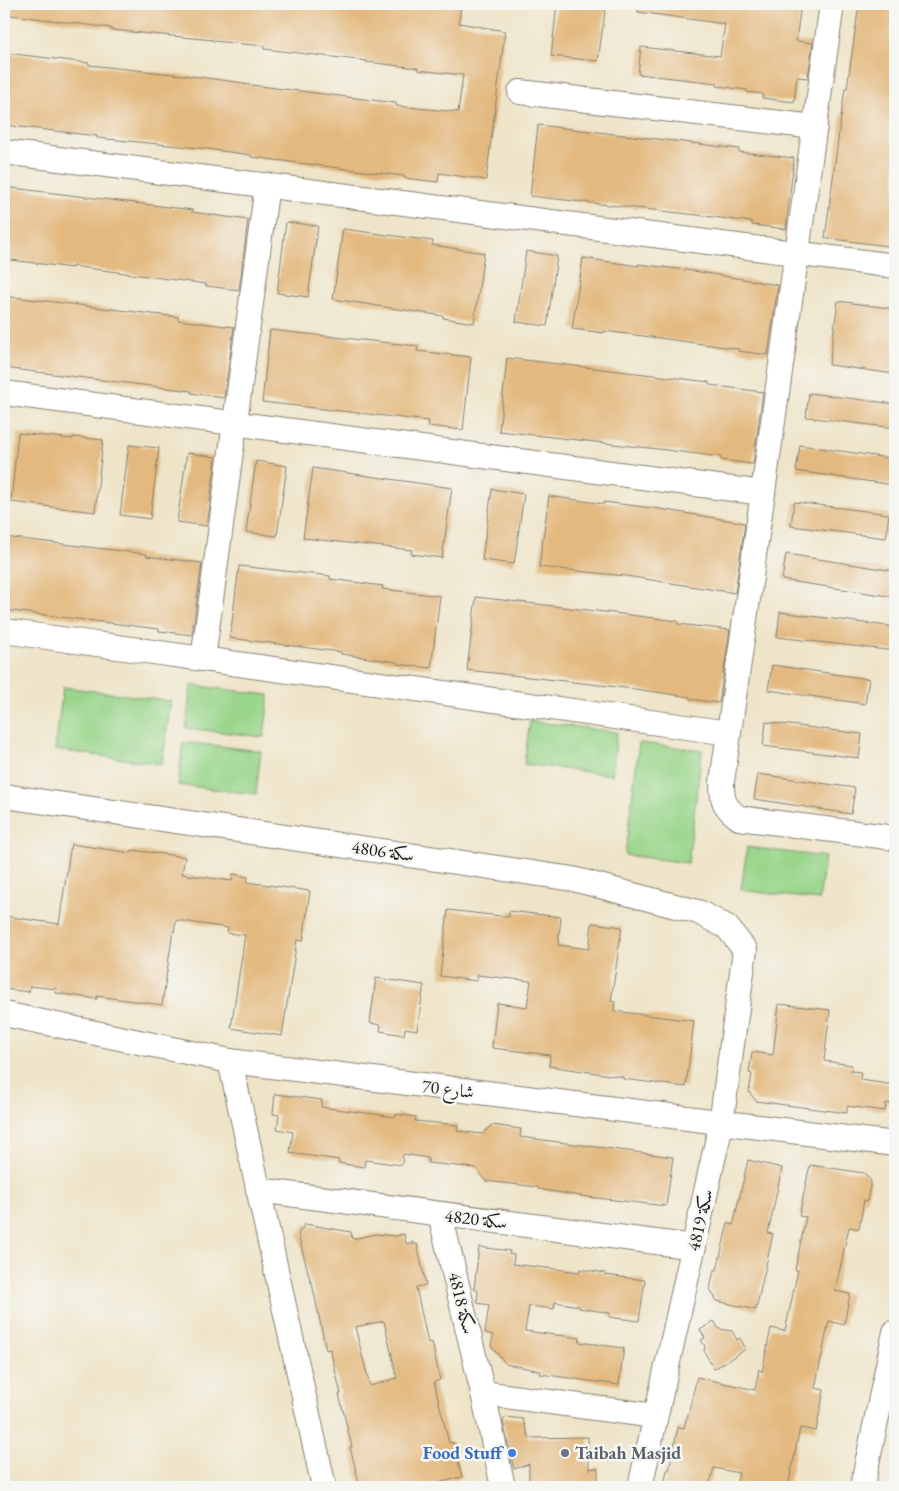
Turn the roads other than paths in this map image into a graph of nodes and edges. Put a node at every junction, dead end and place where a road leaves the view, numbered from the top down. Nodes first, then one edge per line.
1 (832, 4) edge
2 (520, 92) dead end
3 (815, 127) junction
4 (4, 152) edge
5 (267, 186) junction
6 (797, 254) junction
7 (895, 266) edge
8 (4, 393) edge
9 (236, 424) junction
10 (763, 493) junction
11 (4, 631) edge
12 (203, 659) junction
13 (729, 733) junction
14 (4, 796) edge
15 (895, 838) edge
16 (745, 950) joint
17 (4, 1014) edge
18 (230, 1061) junction
19 (721, 1124) junction
20 (895, 1144) edge
21 (258, 1190) junction
22 (440, 1214) junction
23 (694, 1247) junction
24 (895, 1332) edge
25 (483, 1393) junction
26 (655, 1416) junction
27 (324, 1487) edge
28 (503, 1487) edge
29 (640, 1487) edge
30 (862, 1487) edge

1 - 3 street
2 - 3 street
3 - 6 street
4 - 5 street
5 - 6 street
5 - 9 street
6 - 7 street
6 - 10 street
8 - 9 street
9 - 10 street
9 - 12 street
10 - 13 street
11 - 12 street
12 - 13 street
13 - 15 street
14 - 16 street, سكة 4806
16 - 19 street, سكة 4819
17 - 18 street, شارع 70
18 - 19 street, شارع 70
18 - 21 street
19 - 20 street, شارع 70
19 - 23 street, سكة 4819
21 - 22 street, سكة 4820
21 - 27 street
22 - 23 street, سكة 4820
22 - 25 street, سكة 4818
23 - 26 street, سكة 4819
24 - 30 street
25 - 26 street
25 - 28 street, سكة 4818
26 - 29 street, سكة 4819

